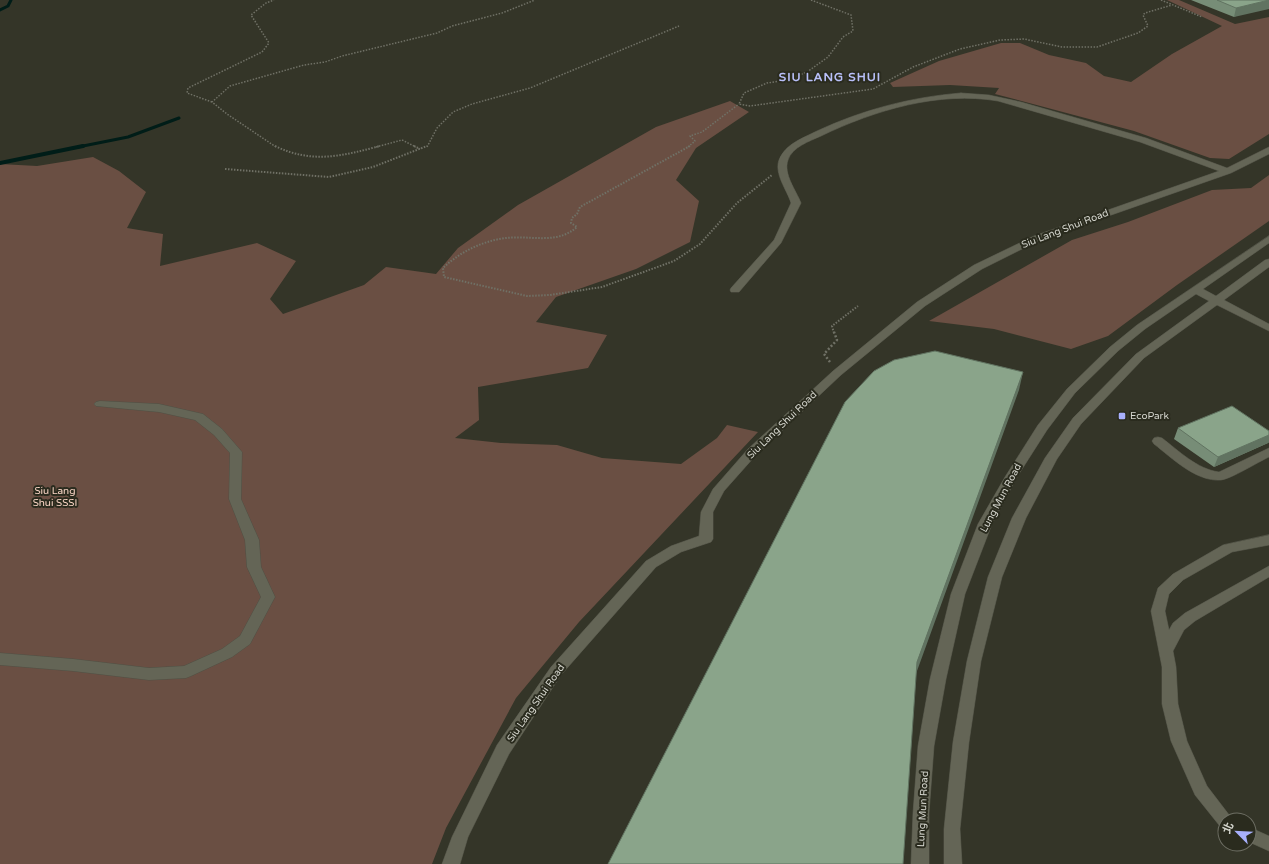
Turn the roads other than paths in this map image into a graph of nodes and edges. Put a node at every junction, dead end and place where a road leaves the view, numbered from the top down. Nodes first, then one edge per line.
1 (1269, 150) edge
2 (1228, 171) junction
3 (1269, 239) edge
4 (1269, 262) edge
5 (735, 290) dead end
6 (1197, 290) junction
7 (1217, 300) junction
8 (1269, 328) edge
9 (100, 404) dead end
10 (1158, 441) dead end
11 (1269, 452) edge
12 (1269, 540) edge
13 (1269, 570) edge
14 (1166, 651) junction
15 (0, 659) edge
16 (1219, 812) edge
17 (1257, 838) edge
18 (1269, 844) edge
19 (452, 864) edge
20 (920, 864) edge
21 (953, 864) edge

1 - 2 street, Siu Lang Shui Road
2 - 5 street
2 - 19 street, Siu Lang Shui Road
3 - 6 street, Lung Mun Road
4 - 7 street
6 - 7 street
6 - 20 street, Lung Mun Road
7 - 8 street
7 - 21 street
9 - 15 street
10 - 11 street
12 - 14 street
13 - 14 street
14 - 16 street
17 - 18 street

